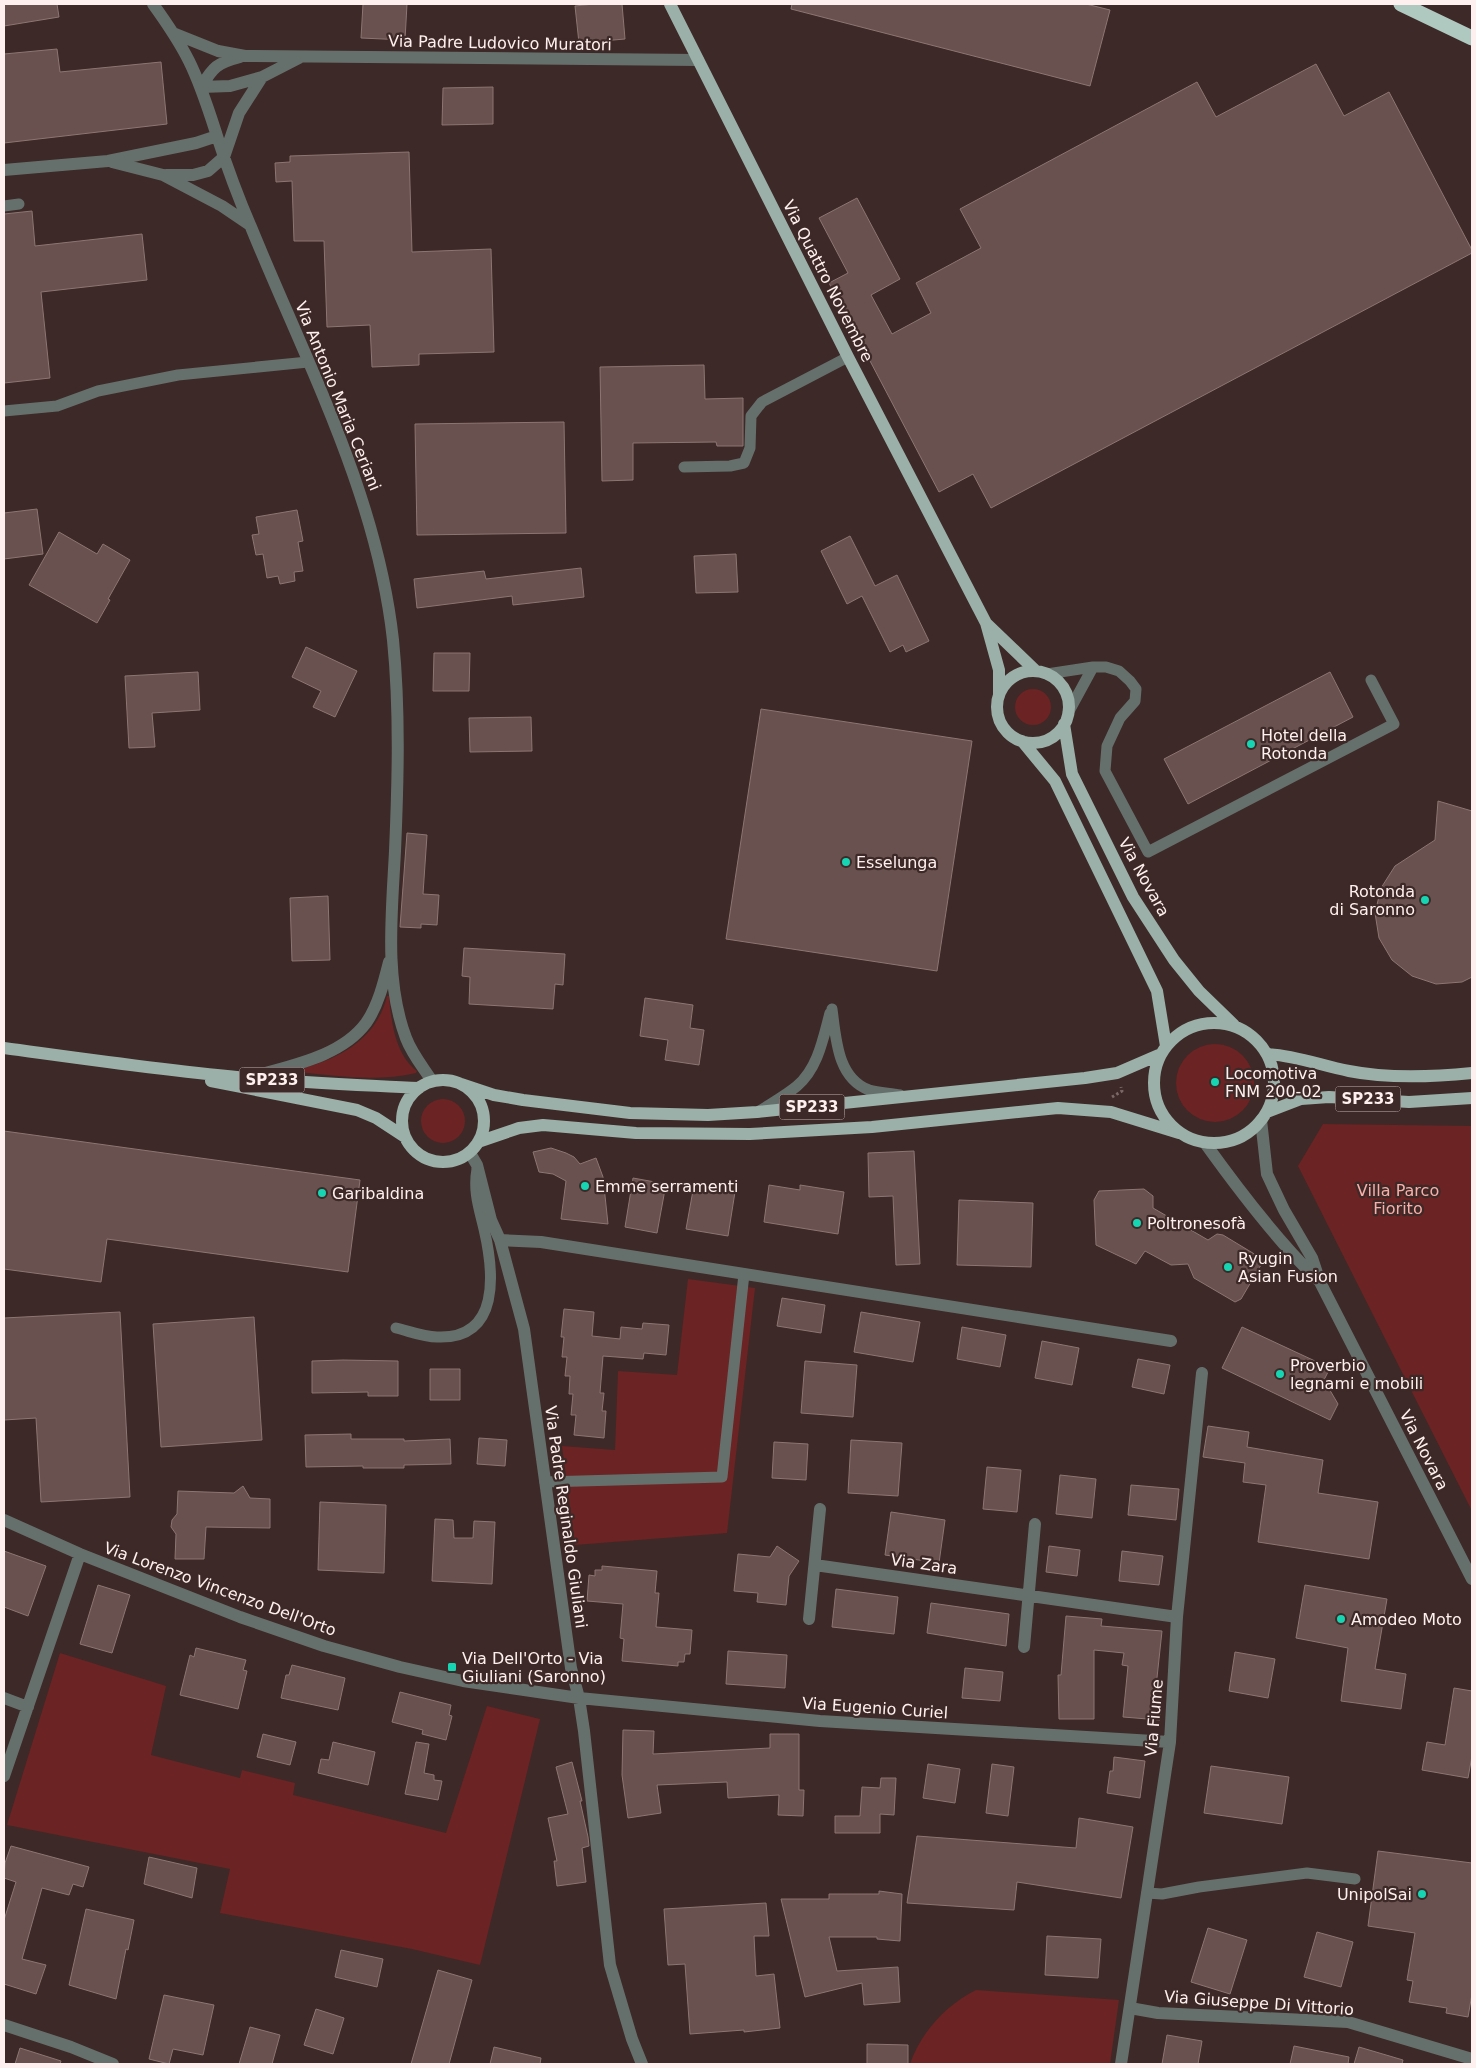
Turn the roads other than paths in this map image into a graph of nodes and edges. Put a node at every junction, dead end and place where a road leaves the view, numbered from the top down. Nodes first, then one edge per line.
1 (153, 4) edge
2 (670, 4) edge
3 (1402, 4) edge
4 (173, 33) junction
5 (1472, 38) edge
6 (244, 56) junction
7 (302, 56) junction
8 (698, 60) junction
9 (262, 77) junction
10 (201, 87) junction
11 (217, 136) junction
12 (224, 157) junction
13 (108, 161) junction
14 (4, 170) edge
15 (164, 175) junction
16 (19, 204) dead end
17 (4, 206) edge
18 (250, 225) junction
19 (848, 357) junction
20 (308, 362) junction
21 (4, 411) edge
22 (684, 467) dead end
23 (958, 572) joint
24 (986, 623) junction
25 (1093, 667) junction
26 (1042, 672) junction
27 (1371, 680) dead end
28 (998, 696) junction
29 (1066, 718) junction
30 (1022, 741) junction
31 (390, 957) junction
32 (1234, 1025) junction
33 (4, 1048) edge
34 (1163, 1050) junction
35 (1267, 1054) junction
36 (125, 1064) junction
37 (1472, 1073) edge
38 (247, 1078) junction
39 (432, 1081) junction
40 (461, 1084) junction
41 (419, 1088) junction
42 (914, 1097) junction
43 (1472, 1098) edge
44 (757, 1112) junction
45 (1264, 1116) junction
46 (1179, 1133) junction
47 (405, 1137) junction
48 (478, 1142) junction
49 (1205, 1143) junction
50 (470, 1153) junction
51 (477, 1165) junction
52 (500, 1240) junction
53 (744, 1274) junction
54 (1320, 1282) junction
55 (396, 1328) dead end
56 (1171, 1342) dead end
57 (1202, 1373) dead end
58 (545, 1482) junction
59 (820, 1509) dead end
60 (4, 1520) edge
61 (1035, 1524) dead end
62 (80, 1554) junction
63 (815, 1565) junction
64 (1472, 1579) edge
65 (1028, 1596) junction
66 (1177, 1617) junction
67 (810, 1619) dead end
68 (1024, 1647) dead end
69 (4, 1698) edge
70 (579, 1698) junction
71 (28, 1707) junction
72 (1170, 1742) junction
73 (4, 1776) edge
74 (1355, 1879) dead end
75 (1147, 1893) junction
76 (1130, 2008) junction
77 (4, 2025) edge
78 (1472, 2059) edge
79 (113, 2064) edge
80 (642, 2064) edge
81 (1121, 2064) edge

1 - 4 street, Via Antonio Maria Ceriani
2 - 8 main road, Via Quattro Novembre
3 - 5 highway
4 - 6 street, Via Padre Ludovico Muratori
4 - 10 street, Via Antonio Maria Ceriani
6 - 7 street, Via Padre Ludovico Muratori
6 - 10 street, Via Padre Ludovico Muratori
7 - 8 street, Via Padre Ludovico Muratori
7 - 9 street, Via Padre Ludovico Muratori
8 - 19 main road, Via Quattro Novembre
9 - 10 street, Via Padre Ludovico Muratori
9 - 12 street, Via Padre Ludovico Muratori
10 - 11 street, Via Antonio Maria Ceriani
11 - 12 street, Via Antonio Maria Ceriani
11 - 13 street
12 - 15 street
12 - 18 street, Via Antonio Maria Ceriani
13 - 14 street
13 - 15 street
15 - 18 street
16 - 17 lane
18 - 20 street, Via Antonio Maria Ceriani
19 - 22 lane
19 - 23 main road, Via Quattro Novembre
20 - 21 lane
20 - 31 street, Via Antonio Maria Ceriani
23 - 24 main road, Via Novara
24 - 26 main road, Via Novara
24 - 28 main road, Via Novara
25 - 26 lane
25 - 27 lane
25 - 29 lane
26 - 28 main road
26 - 29 main road, Via Novara
28 - 30 main road, Via Novara
29 - 30 main road
29 - 32 main road, Via Novara
30 - 34 main road, Via Novara
31 - 38 street
31 - 39 street
32 - 34 main road, SP233
32 - 35 main road, SP233
33 - 36 main road, SP233
34 - 42 main road, SP233
34 - 46 main road, SP233
35 - 37 main road, SP233
35 - 45 main road, SP233
36 - 38 main road, SP233
36 - 47 main road, SP233
38 - 41 main road, SP233
39 - 40 main road, SP233
39 - 41 main road, SP233
40 - 44 main road, SP233
40 - 48 main road
41 - 47 main road, SP233
42 - 44 main road, SP233
42 - 44 lane
43 - 45 main road, SP233
45 - 49 main road, SP233
45 - 54 street, Via Novara
46 - 48 main road, SP233
46 - 49 main road, SP233
47 - 50 main road, SP233
48 - 50 main road
49 - 54 street, Via Novara
50 - 51 street, Via Padre Reginaldo Giuliani
51 - 52 street, Via Padre Reginaldo Giuliani
51 - 55 lane
52 - 53 street
52 - 58 street, Via Padre Reginaldo Giuliani
53 - 56 street
53 - 58 lane
54 - 64 street, Via Novara
57 - 66 street, Via Fiume
58 - 70 street, Via Padre Reginaldo Giuliani
59 - 63 street
60 - 62 street, Via Lorenzo Vincenzo Dell'Orto
61 - 65 street
62 - 70 street, Via Lorenzo Vincenzo Dell'Orto
62 - 71 street
63 - 65 street, Via Zara
63 - 67 street
65 - 66 street, Via Zara
65 - 68 street
66 - 72 street, Via Fiume
69 - 71 street
70 - 72 street, Via Eugenio Curiel
70 - 80 street, Via Padre Reginaldo Giuliani
71 - 73 street
72 - 75 street, Via Fiume
74 - 75 lane
75 - 76 street, Via Fiume
76 - 78 street, Via Giuseppe Di Vittorio
76 - 81 street, Via Fiume
77 - 79 street

